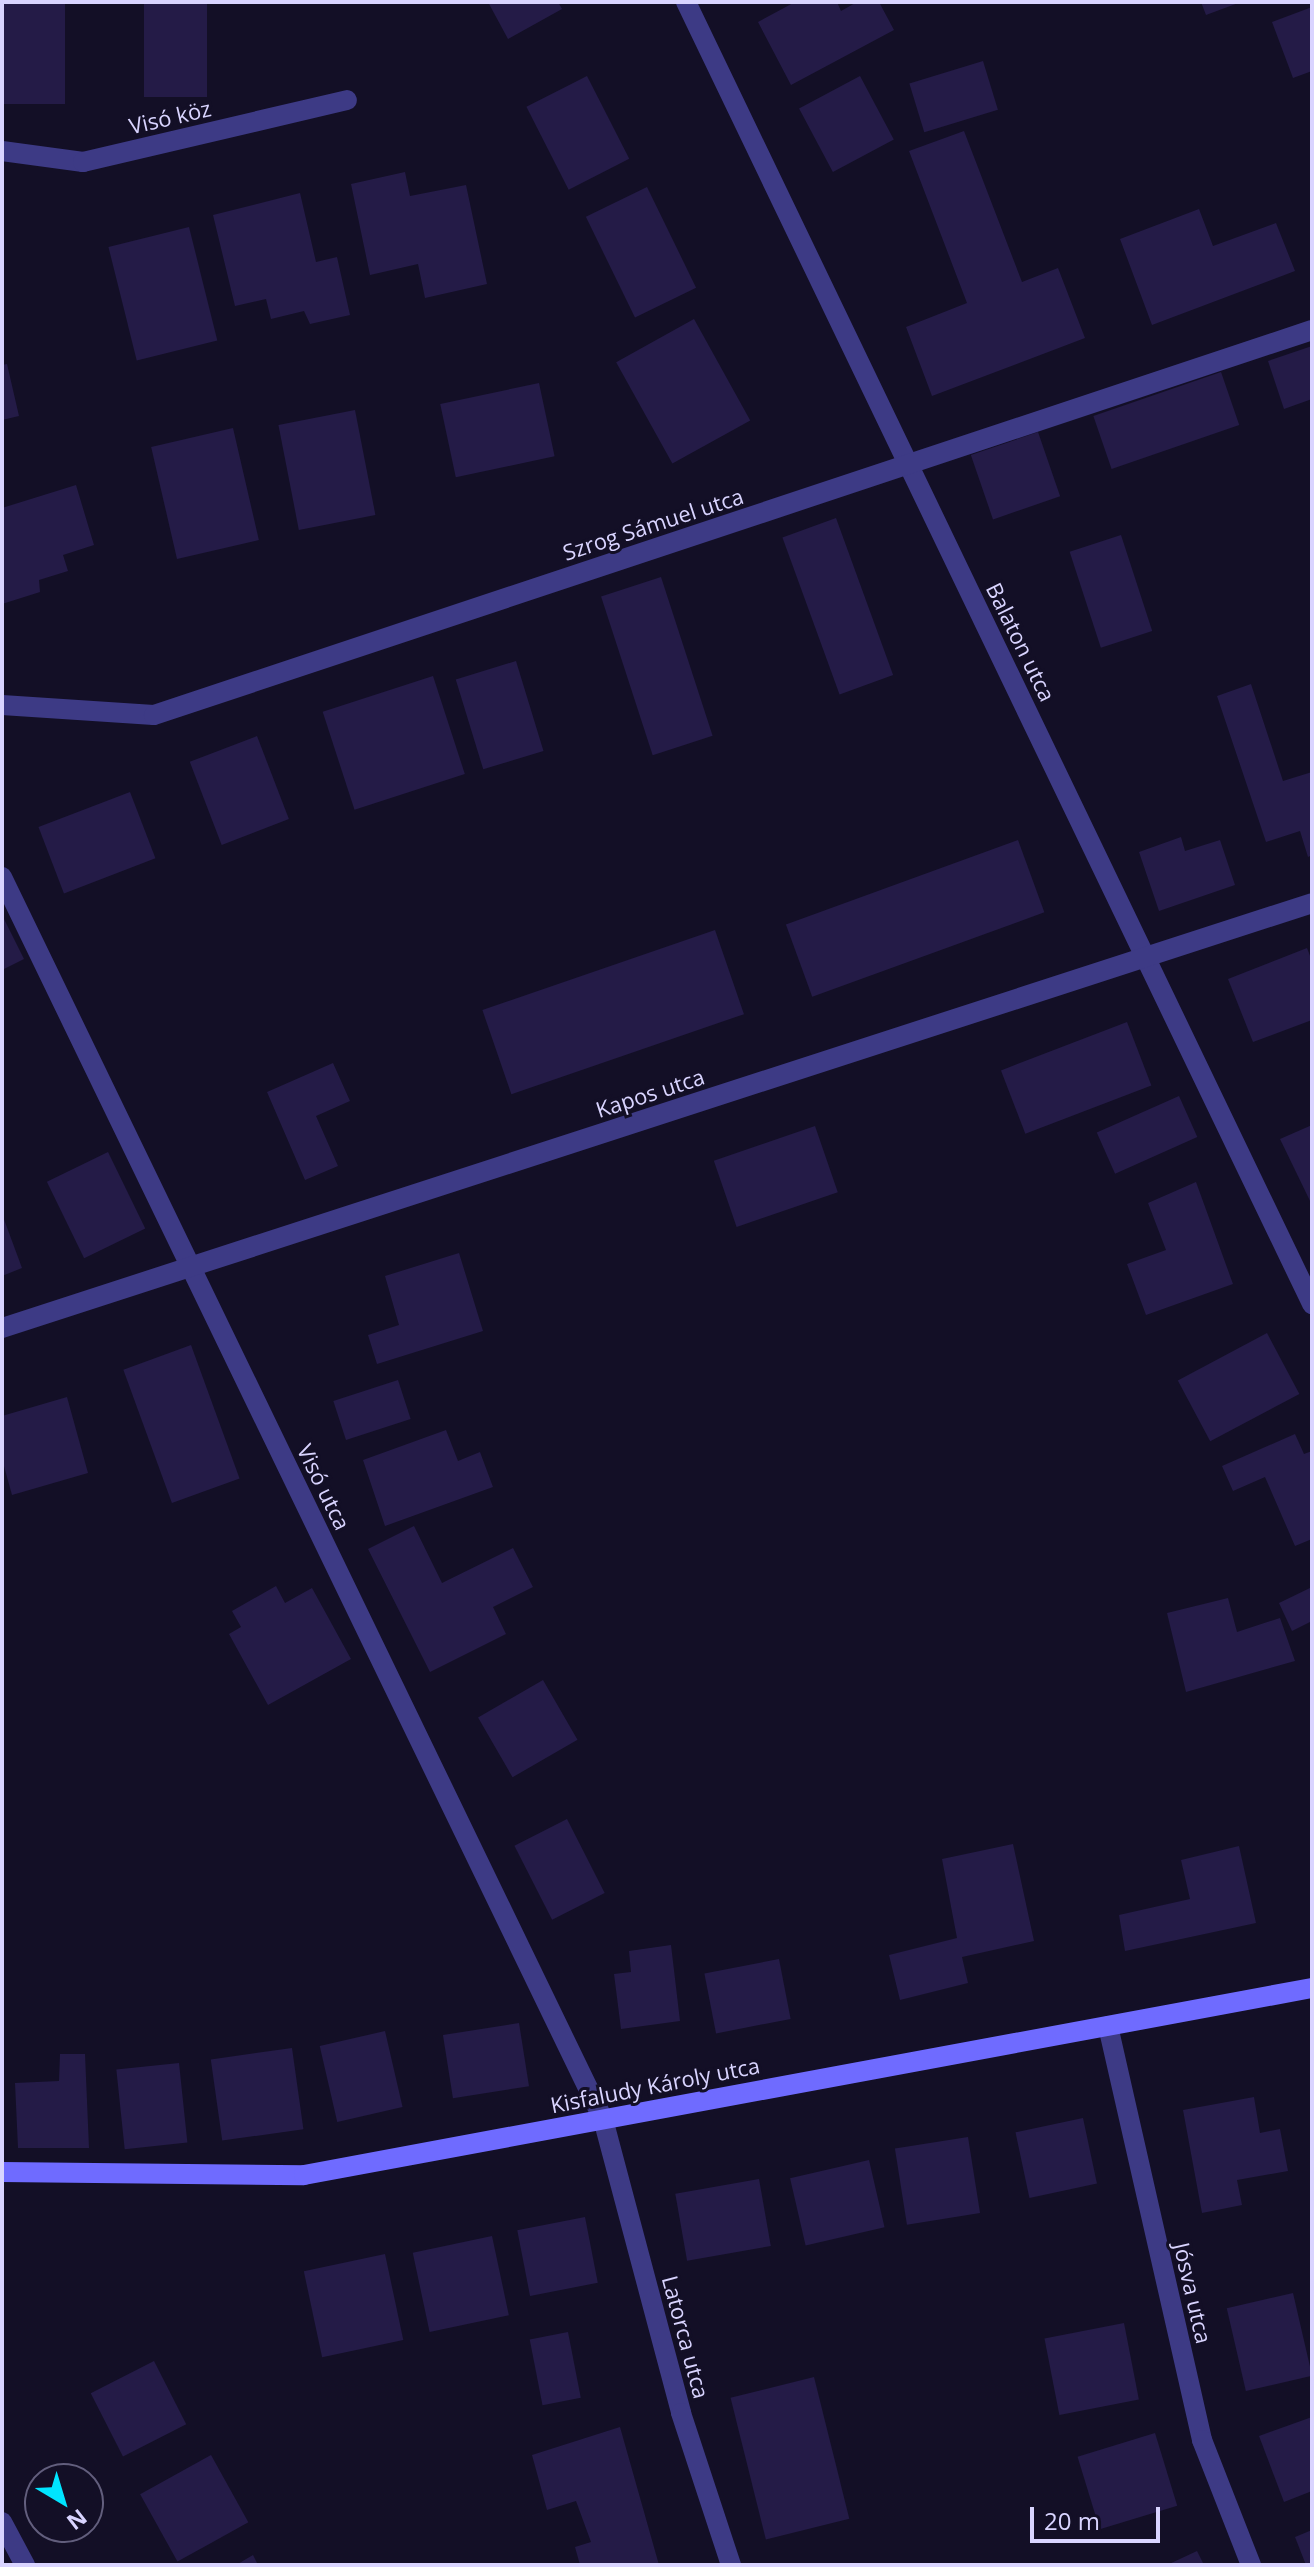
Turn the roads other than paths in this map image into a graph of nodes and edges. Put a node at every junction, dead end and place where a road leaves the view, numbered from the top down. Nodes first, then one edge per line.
1 (686, 2) edge
2 (347, 100) dead end
3 (2, 151) edge
4 (1312, 330) edge
5 (909, 464) junction
6 (2, 705) edge
7 (2, 877) edge
8 (1312, 903) edge
9 (1145, 957) junction
10 (191, 1267) junction
11 (1312, 1304) edge
12 (2, 1328) edge
13 (1312, 1988) edge
14 (1108, 2026) junction
15 (603, 2119) junction
16 (2, 2172) edge
17 (2, 2522) edge
18 (25, 2565) edge
19 (731, 2565) edge
20 (1251, 2565) edge

1 - 5 street, Balaton utca
2 - 3 street, Visó köz
4 - 5 street, Szrog Sámuel utca
5 - 6 street, Szrog Sámuel utca
5 - 9 street, Balaton utca
7 - 10 street, Visó utca
8 - 9 street, Kapos utca
9 - 10 street, Kapos utca
9 - 11 street, Balaton utca
10 - 12 street, Kapos utca
10 - 15 street, Visó utca
13 - 14 main road, Kisfaludy Károly utca
14 - 15 main road, Kisfaludy Károly utca
14 - 20 street, Jósva utca
15 - 16 main road, Kisfaludy Károly utca
15 - 19 street, Latorca utca
17 - 18 street

